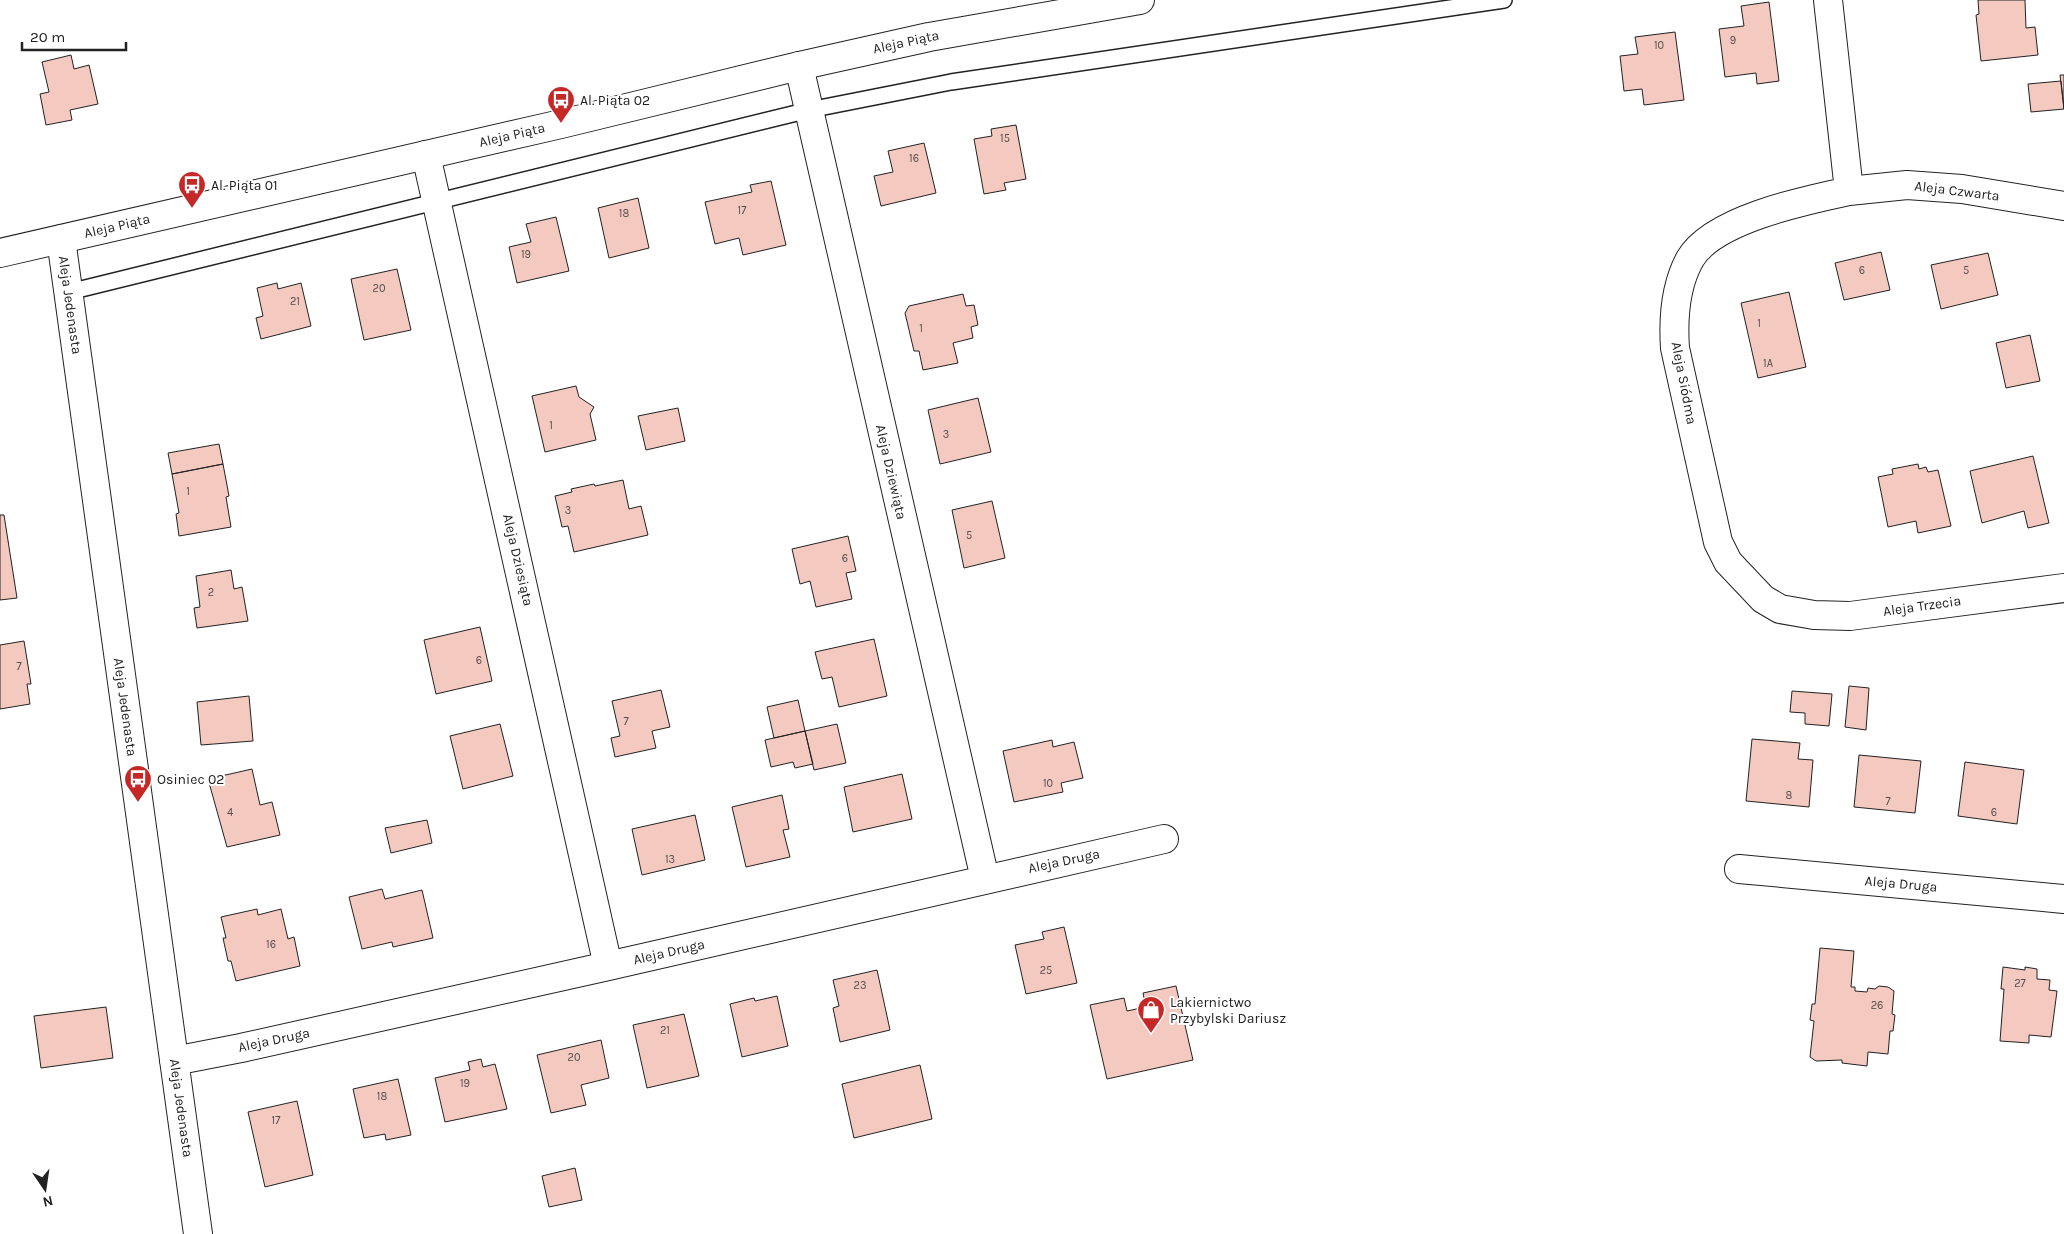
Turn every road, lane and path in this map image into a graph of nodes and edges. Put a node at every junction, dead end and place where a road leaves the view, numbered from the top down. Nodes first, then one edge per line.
1 (1140, 0) edge
2 (1504, 0) edge
3 (1828, 0) edge
4 (1103, 3) edge
5 (799, 66) junction
6 (809, 110) junction
7 (426, 155) junction
8 (1849, 191) junction
9 (437, 203) junction
10 (2064, 206) edge
11 (61, 239) junction
12 (0, 253) edge
13 (68, 292) junction
14 (2064, 588) edge
15 (1780, 609) joint
16 (1164, 839) dead end
17 (1739, 869) dead end
18 (986, 878) junction
19 (2064, 899) edge
20 (608, 966) junction
21 (174, 1061) junction
22 (198, 1234) edge

1 - 4 street, Aleja Piąta
2 - 6 lane
3 - 8 street
4 - 5 street, Aleja Piąta
5 - 6 street, Aleja Dziewiąta
5 - 7 street, Aleja Piąta
6 - 9 lane
6 - 18 street, Aleja Dziewiąta
7 - 9 street, Aleja Dziesiąta
7 - 11 street, Aleja Piąta
8 - 10 street, Aleja Czwarta
8 - 15 street, Aleja Siódma
9 - 13 lane
9 - 20 street, Aleja Dziesiąta
11 - 12 street, Aleja Piąta
11 - 13 street, Aleja Jedenasta
13 - 21 street, Aleja Jedenasta
14 - 15 street, Aleja Trzecia
16 - 18 street, Aleja Druga
17 - 19 street, Aleja Druga
18 - 20 street, Aleja Druga
20 - 21 street, Aleja Druga
21 - 22 street, Aleja Jedenasta

